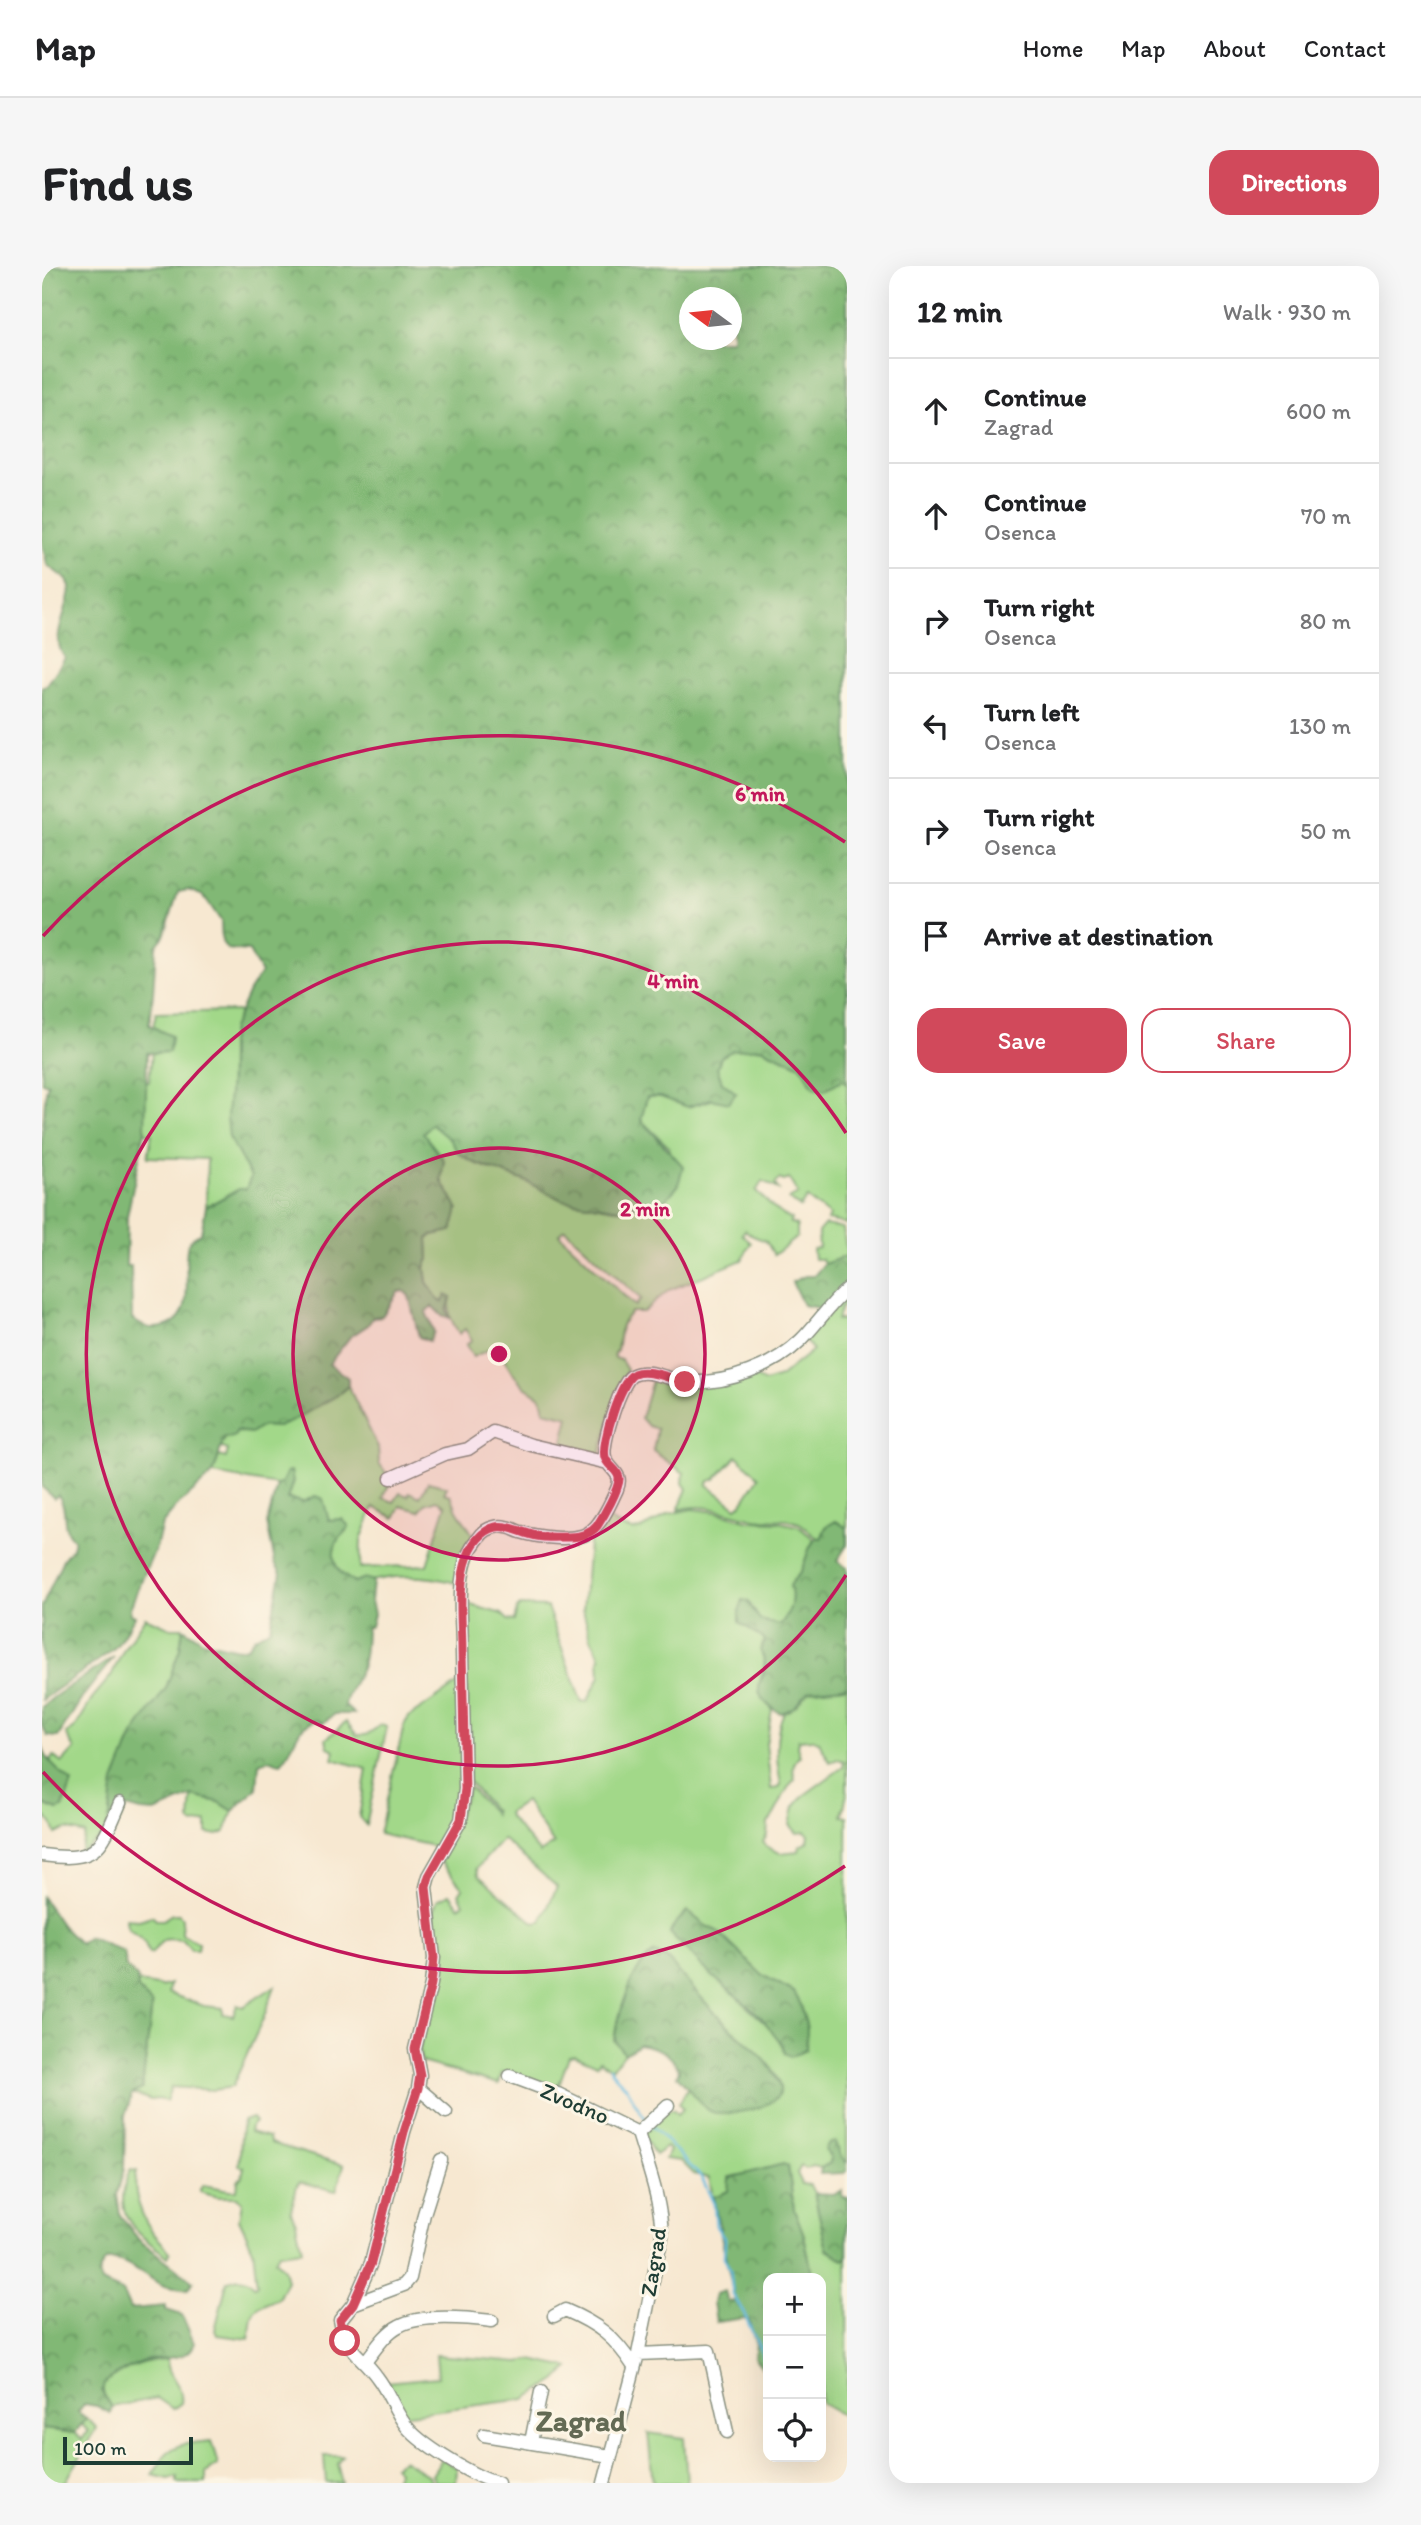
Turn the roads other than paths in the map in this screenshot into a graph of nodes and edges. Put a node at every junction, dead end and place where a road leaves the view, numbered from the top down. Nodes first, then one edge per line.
1 (847, 1289) edge
2 (608, 1463) junction
3 (391, 1478) dead end
4 (120, 1803) dead end
5 (42, 1855) edge
6 (510, 2076) dead end
7 (418, 2088) junction
8 (667, 2105) dead end
9 (446, 2112) dead end
10 (645, 2126) junction
11 (441, 2160) dead end
12 (649, 2171) joint
13 (353, 2304) junction
14 (554, 2316) dead end
15 (492, 2321) dead end
16 (636, 2360) junction
17 (365, 2362) junction
18 (541, 2392) dead end
19 (727, 2432) dead end
20 (484, 2435) dead end
21 (531, 2442) junction
22 (610, 2456) junction
23 (498, 2483) edge
24 (604, 2483) edge

1 - 2 street
2 - 3 street
2 - 7 street
4 - 5 street
6 - 10 street, Zvodno
7 - 9 street
7 - 13 street
8 - 10 street
10 - 12 street, Zvodno
11 - 13 street
12 - 16 street, Zagrad
13 - 17 street
14 - 16 street
15 - 17 street
16 - 19 street
16 - 22 street, Zagrad
17 - 23 street
18 - 21 street
20 - 21 street
21 - 22 street
22 - 24 street, Zagrad

